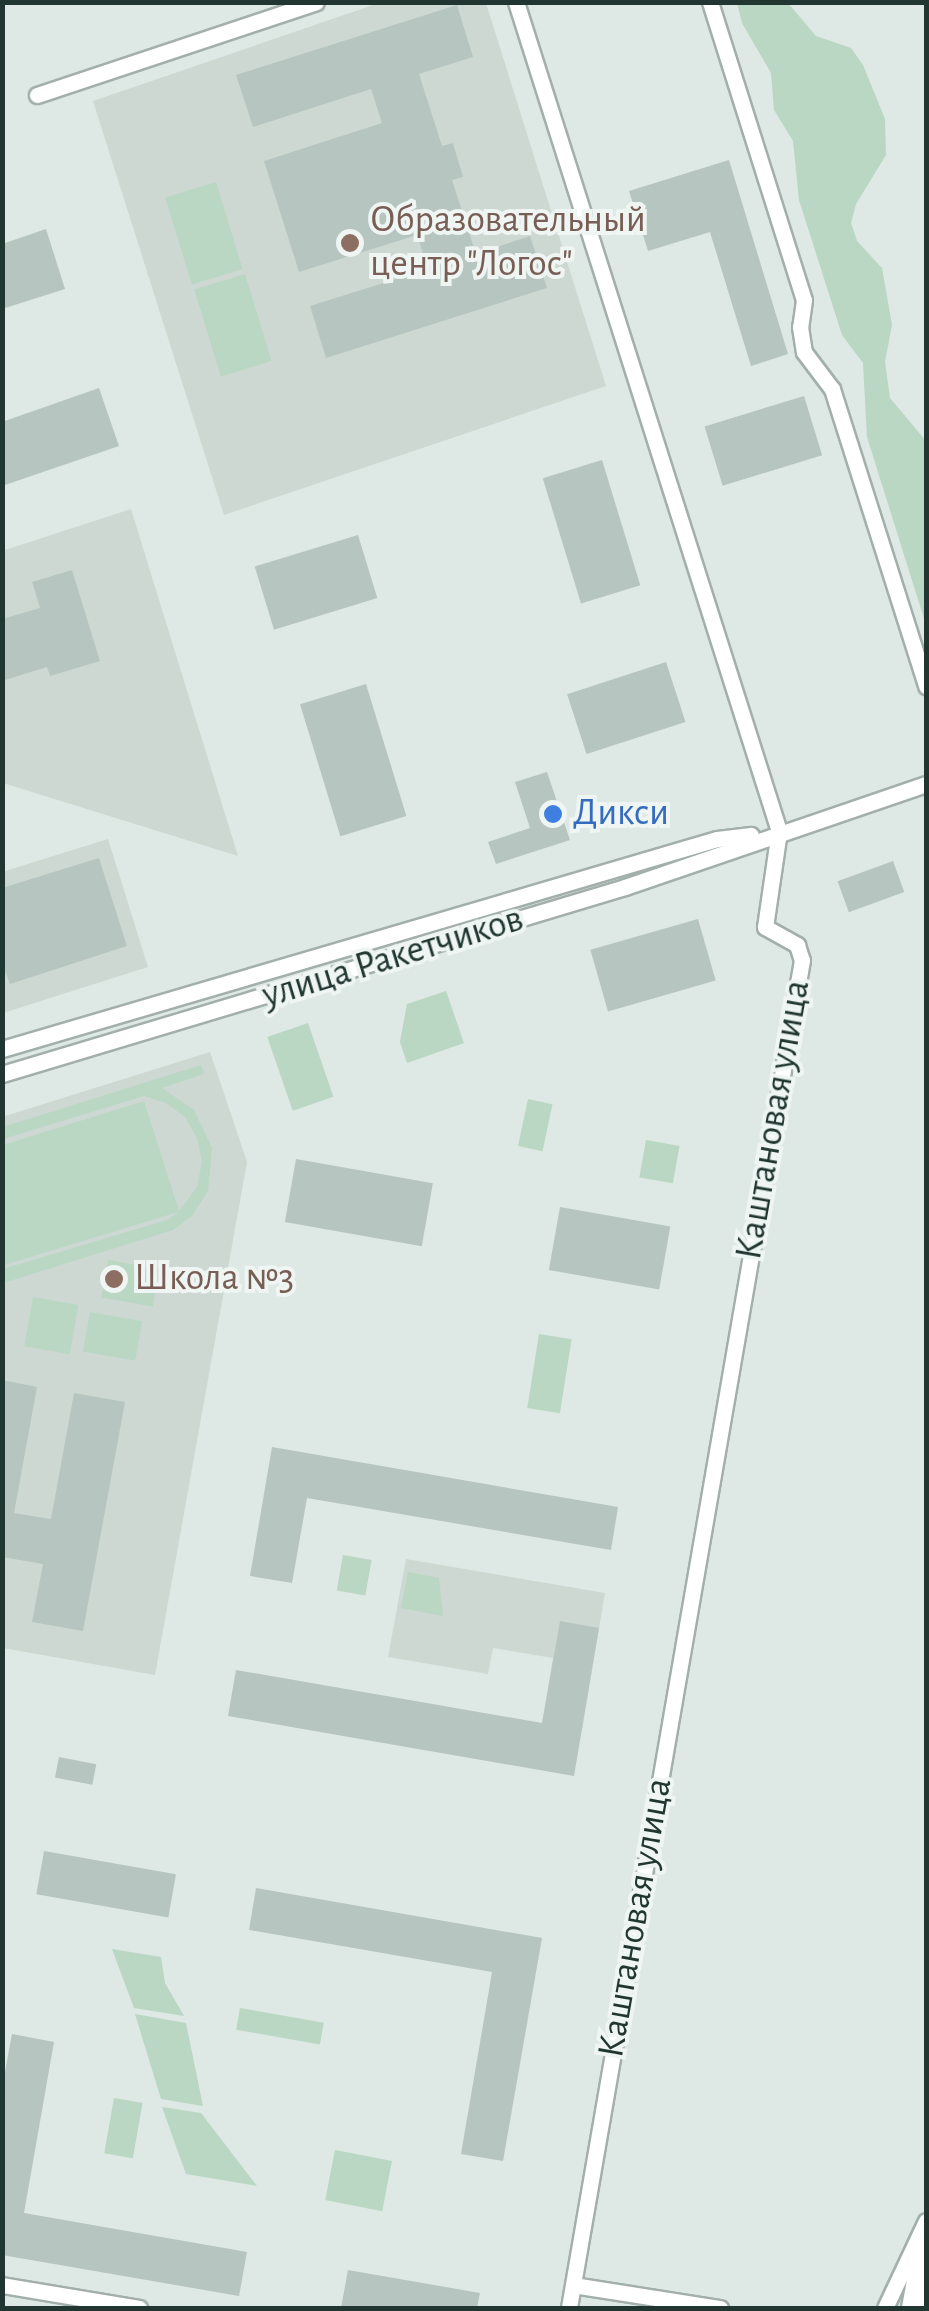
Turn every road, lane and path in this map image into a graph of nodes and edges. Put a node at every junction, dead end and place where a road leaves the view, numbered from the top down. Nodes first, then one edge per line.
1 (316, 2) edge
2 (516, 2) edge
3 (710, 2) edge
4 (38, 95) dead end
5 (926, 686) edge
6 (926, 784) edge
7 (780, 831) junction
8 (2, 1049) edge
9 (2, 1074) edge
10 (926, 2221) edge
11 (926, 2236) edge
12 (926, 2263) edge
13 (2, 2285) edge
14 (573, 2285) junction
15 (139, 2308) edge
16 (569, 2308) edge
17 (720, 2308) edge
18 (885, 2308) edge
19 (913, 2308) edge
20 (922, 2308) edge

1 - 4 street
2 - 7 street, Каштановая улица
3 - 5 street
6 - 7 street, улица Ракетчиков
7 - 8 street, улица Ракетчиков
7 - 9 street, улица Ракетчиков
7 - 14 street, Каштановая улица
10 - 18 street
11 - 19 street
12 - 20 street
13 - 15 street
14 - 16 street, Каштановая улица
14 - 17 street

